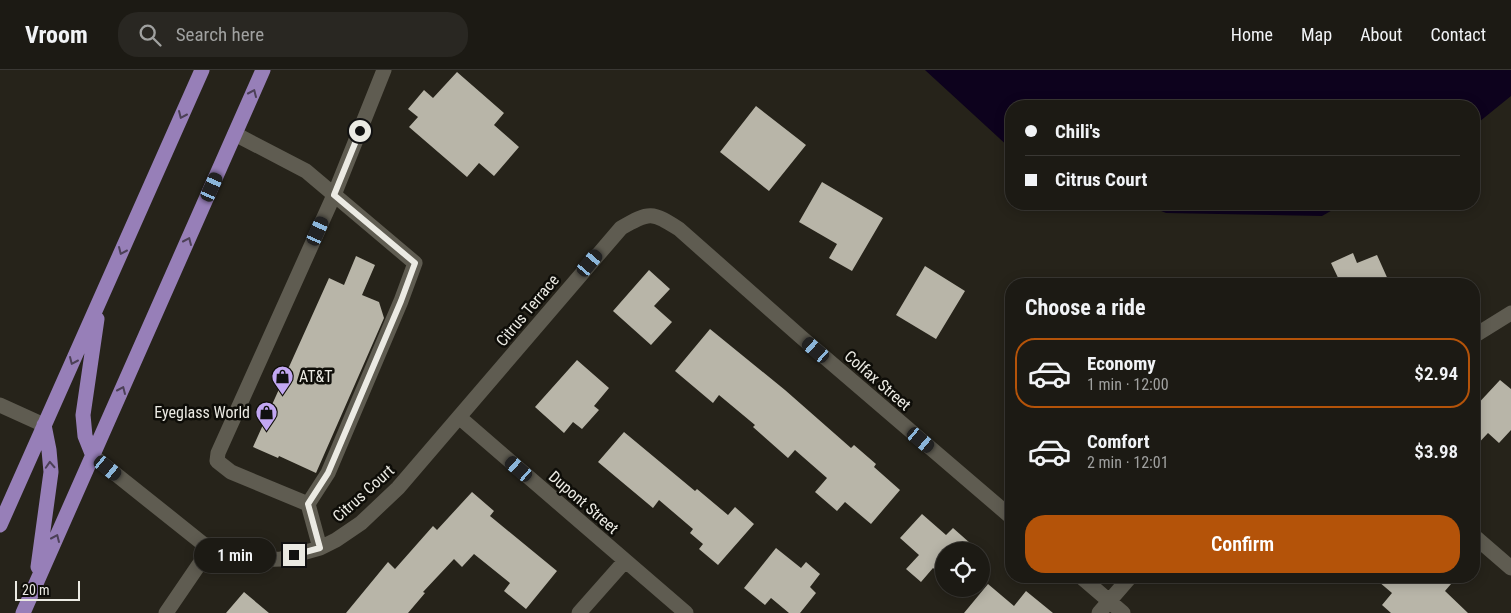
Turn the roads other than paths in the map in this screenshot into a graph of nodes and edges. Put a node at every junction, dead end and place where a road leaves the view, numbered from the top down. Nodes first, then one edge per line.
1 (202, 70) edge
2 (264, 70) edge
3 (384, 70) edge
4 (235, 134) junction
5 (334, 195) junction
6 (651, 215) joint
7 (100, 300) junction
8 (1511, 313) edge
9 (1480, 332) edge
10 (0, 405) edge
11 (459, 417) junction
12 (44, 425) junction
13 (93, 456) junction
14 (308, 504) junction
15 (1005, 512) edge
16 (0, 525) edge
17 (1480, 541) edge
18 (211, 547) junction
19 (320, 548) junction
20 (625, 561) junction
21 (1511, 568) edge
22 (36, 583) junction
23 (1088, 583) edge
24 (1125, 583) edge
25 (1109, 601) junction
26 (23, 613) edge
27 (166, 613) edge
28 (579, 613) edge
29 (686, 613) edge
30 (1099, 613) edge
31 (1123, 613) edge

1 -> 7 main road
4 -> 2 main road
3 - 5 street
4 - 5 street
13 -> 4 main road
5 - 14 street
5 - 14 street
6 - 11 street, Citrus Terrace
6 - 15 street, Colfax Street
7 -> 12 main road
7 - 13 main road
8 - 9 street
10 - 12 street
11 - 19 street, Citrus Court
11 - 20 street, Dupont Street
12 - 16 main road
22 -> 12 main road
13 - 18 street, Citrus Court
22 -> 13 main road
14 - 19 street
17 - 21 street
18 - 19 street, Citrus Court
18 - 27 street
20 - 28 street
20 - 29 street, Dupont Street
22 - 26 main road
23 - 25 street
24 - 25 street
25 - 30 street
25 - 31 street

